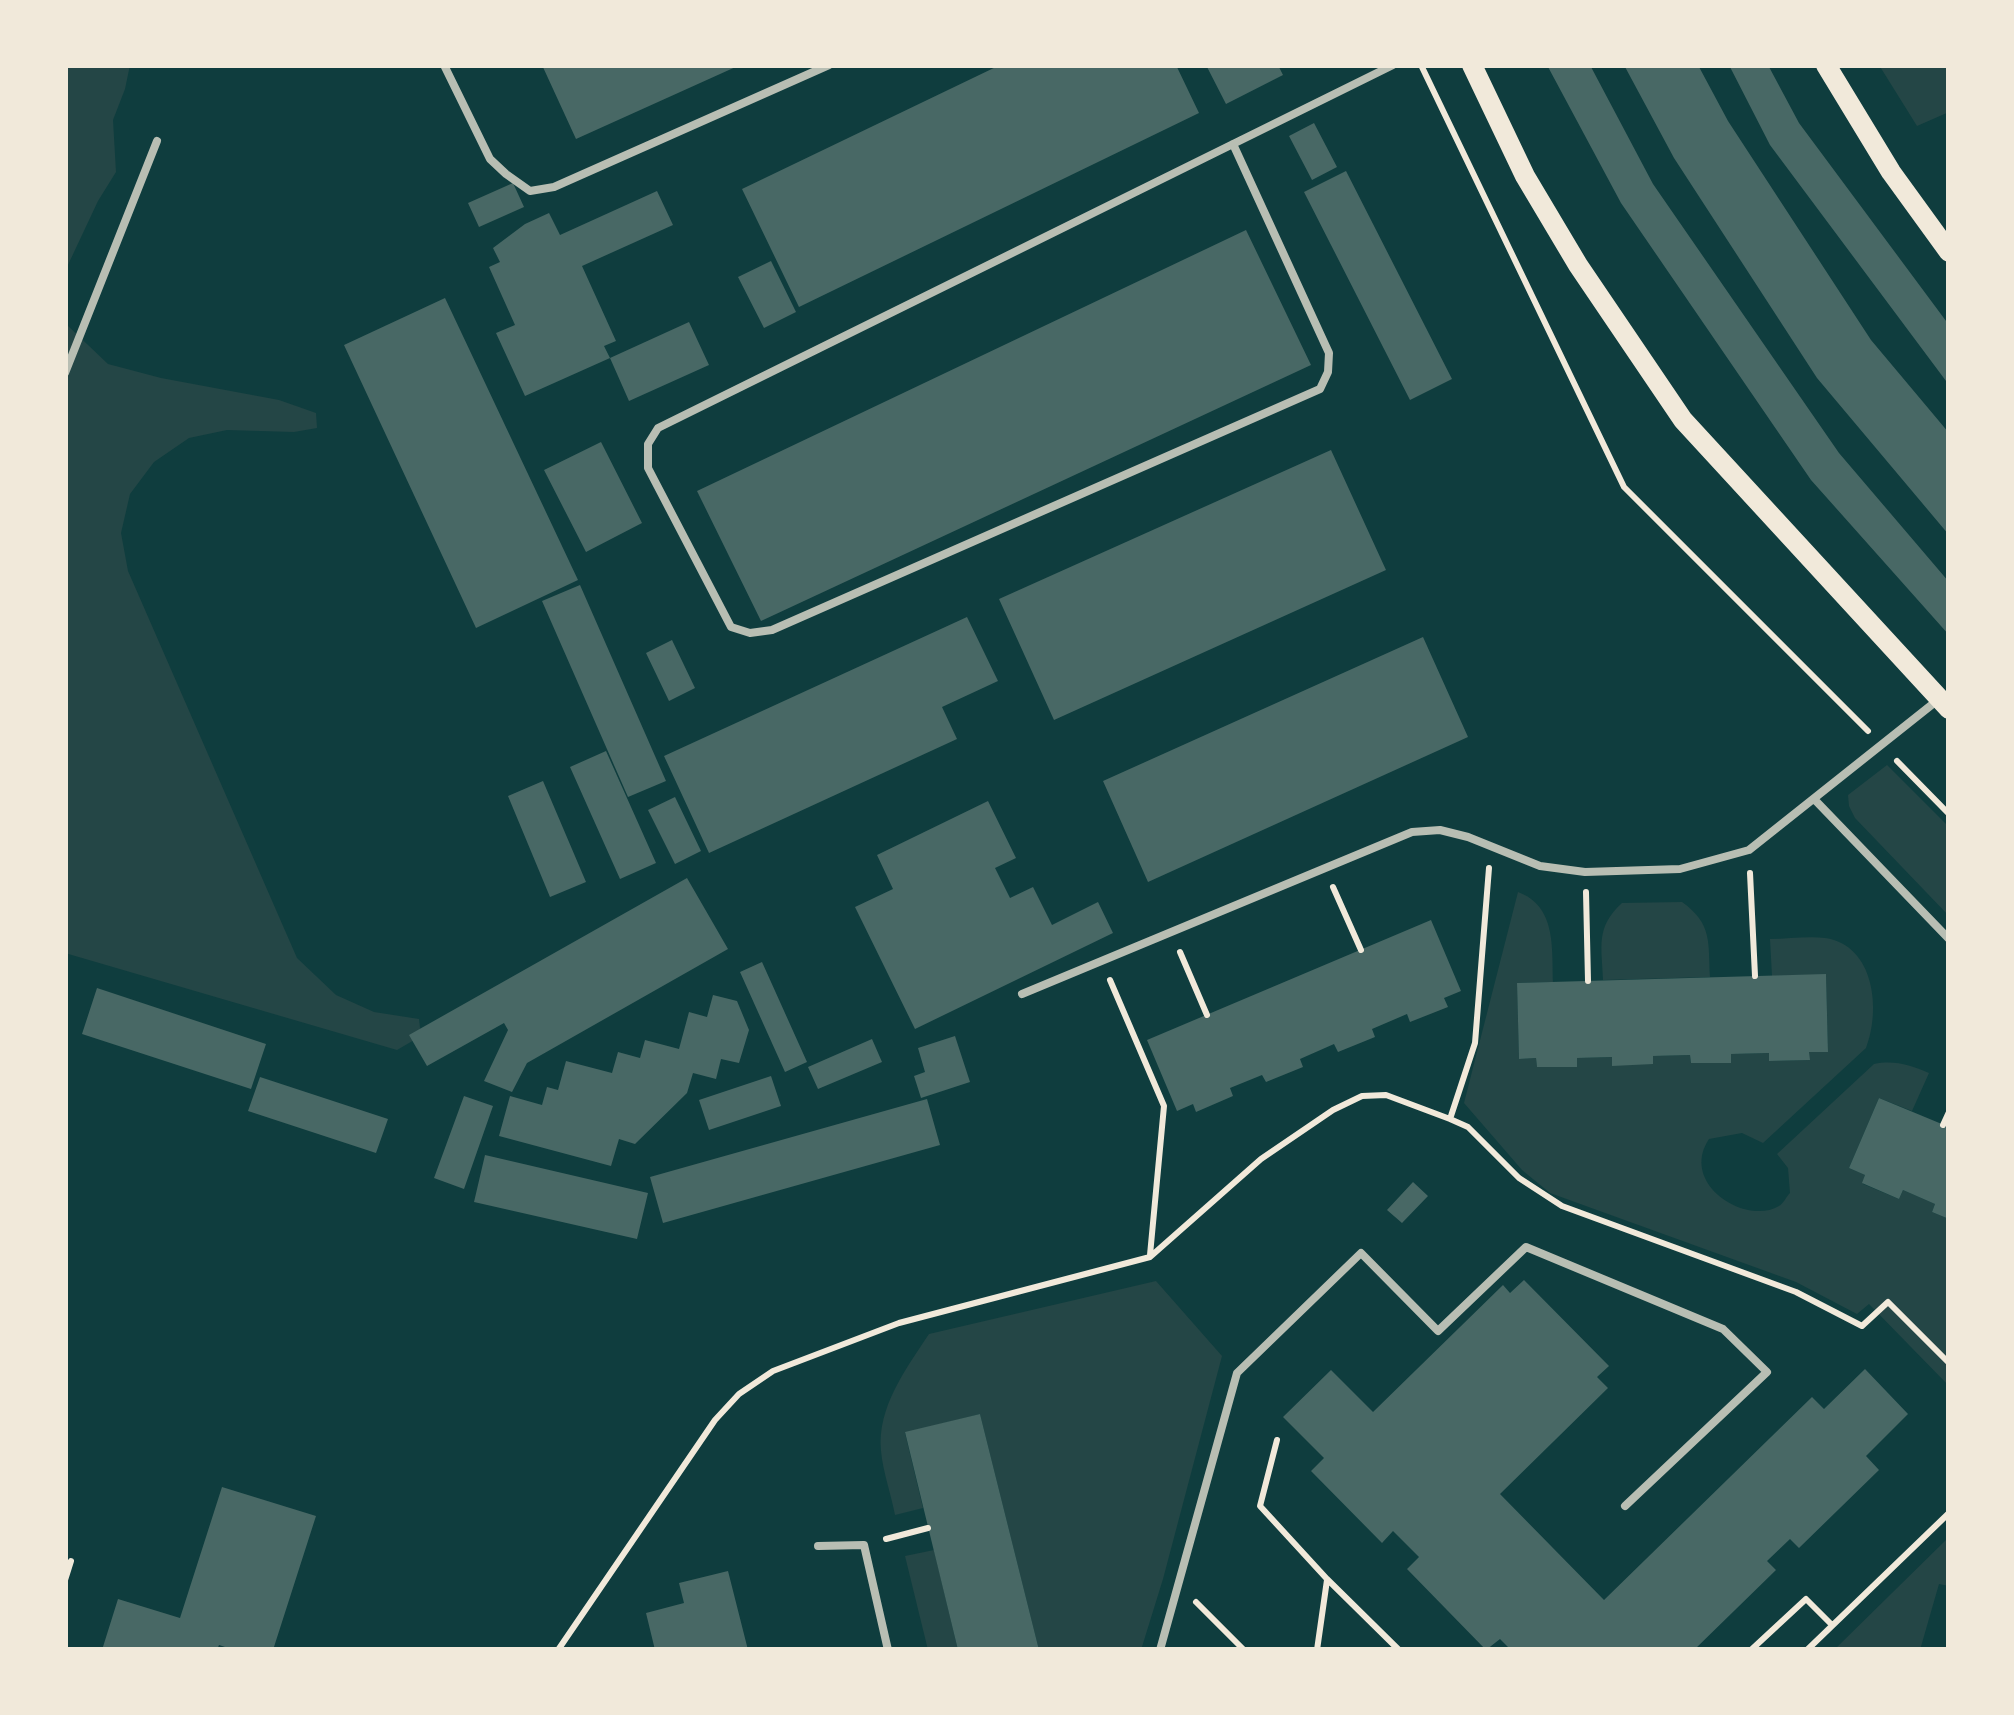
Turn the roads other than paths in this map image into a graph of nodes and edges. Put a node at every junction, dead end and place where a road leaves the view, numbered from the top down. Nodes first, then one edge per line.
1 (444, 65) edge
2 (828, 65) edge
3 (1393, 65) edge
4 (1472, 65) edge
5 (1826, 65) edge
6 (156, 142) dead end
7 (1233, 144) junction
8 (1949, 252) edge
9 (65, 373) edge
10 (1944, 704) edge
11 (1815, 800) junction
12 (1949, 938) edge
13 (1022, 994) dead end
14 (1625, 1506) dead end
15 (818, 1546) dead end
16 (888, 1650) edge
17 (1160, 1650) edge

1 - 2 lane
3 - 7 lane
4 - 10 main road
5 - 8 main road
6 - 9 lane
7 - 7 lane
10 - 11 lane
11 - 12 lane
11 - 13 lane
14 - 17 lane
15 - 16 lane

